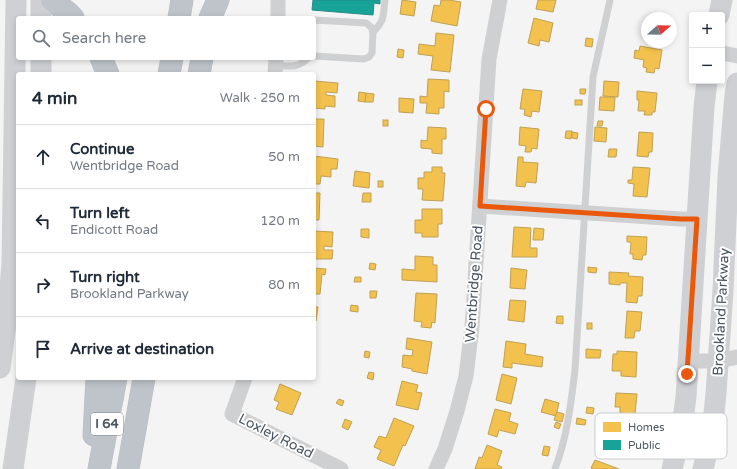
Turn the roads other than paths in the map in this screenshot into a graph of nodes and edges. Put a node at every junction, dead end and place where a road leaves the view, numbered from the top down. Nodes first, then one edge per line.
1 (16, 0) edge
2 (41, 0) edge
3 (52, 0) edge
4 (182, 0) edge
5 (213, 0) edge
6 (218, 0) edge
7 (278, 0) edge
8 (385, 0) edge
9 (500, 0) edge
10 (610, 0) edge
11 (722, 0) edge
12 (720, 12) edge
13 (41, 16) edge
14 (71, 16) edge
15 (179, 16) edge
16 (210, 16) edge
17 (211, 16) edge
18 (278, 16) edge
19 (316, 20) edge
20 (373, 32) junction
21 (725, 54) edge
22 (316, 56) edge
23 (737, 56) edge
24 (41, 60) edge
25 (102, 60) edge
26 (172, 60) edge
27 (202, 60) edge
28 (306, 60) edge
29 (276, 66) edge
30 (41, 72) edge
31 (107, 72) edge
32 (169, 72) edge
33 (199, 72) edge
34 (737, 83) edge
35 (707, 84) edge
36 (480, 206) junction
37 (586, 213) junction
38 (697, 219) junction
39 (728, 359) edge
40 (688, 362) junction
41 (0, 368) edge
42 (26, 380) edge
43 (97, 380) edge
44 (116, 380) edge
45 (144, 380) edge
46 (244, 380) edge
47 (684, 413) edge
48 (716, 413) edge
49 (674, 459) edge
50 (706, 459) edge
51 (11, 465) edge
52 (92, 469) edge
53 (99, 469) edge
54 (128, 469) edge
55 (341, 469) edge
56 (436, 469) edge
57 (555, 469) edge
58 (672, 469) edge
59 (703, 469) edge

1 - 41 main road
2 - 13 main road
3 - 14 highway
4 - 15 highway
5 - 16 highway
6 - 17 highway
7 - 18 street
8 - 20 lane
9 - 36 street, Wentbridge Road
10 - 37 lane
11 - 12 main road
19 - 20 lane
20 - 22 lane
21 - 23 street
24 - 30 main road
25 - 31 highway
26 - 32 highway
27 - 33 highway
28 - 29 lane
34 - 39 main road, Brookland Parkway
35 - 38 main road, Brookland Parkway
36 - 37 street
36 - 56 street, Wentbridge Road
37 - 38 street
37 - 57 lane
38 - 40 main road, Brookland Parkway
39 - 40 street
39 - 48 main road, Brookland Parkway
40 - 47 main road, Brookland Parkway
42 - 51 main road
43 - 52 highway
44 - 53 highway, I 64
45 - 54 highway, I 64
46 - 55 street, Loxley Road
49 - 58 main road, Brookland Parkway
50 - 59 main road, Brookland Parkway

